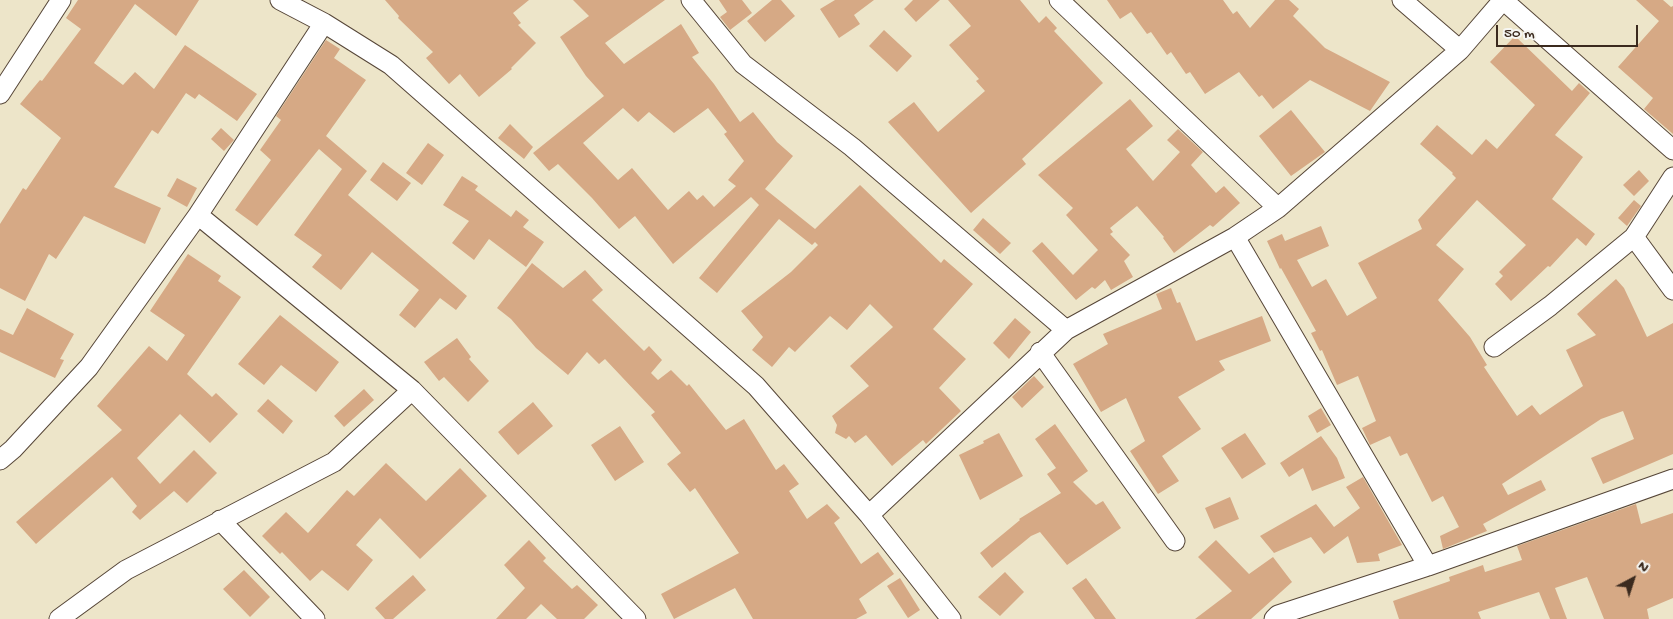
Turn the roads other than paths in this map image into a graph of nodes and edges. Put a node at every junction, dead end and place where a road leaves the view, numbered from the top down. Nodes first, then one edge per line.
1 (62, 0) edge
2 (280, 0) edge
3 (691, 0) edge
4 (1060, 0) edge
5 (1402, 0) edge
6 (1503, 0) edge
7 (324, 23) junction
8 (1460, 50) junction
9 (0, 94) edge
10 (1673, 150) edge
11 (1673, 177) edge
12 (1278, 208) junction
13 (198, 216) junction
14 (1235, 237) junction
15 (1634, 237) junction
16 (1673, 290) edge
17 (1066, 330) junction
18 (1494, 347) dead end
19 (1040, 352) junction
20 (412, 390) junction
21 (0, 460) edge
22 (1673, 479) edge
23 (869, 515) junction
24 (220, 520) junction
25 (1176, 541) dead end
26 (1428, 566) junction
27 (948, 618) edge
28 (59, 619) edge
29 (315, 619) edge
30 (636, 619) edge
31 (1274, 619) edge

1 - 9 street
2 - 7 street
3 - 17 street
4 - 12 street
5 - 8 street
6 - 8 street
6 - 10 street
7 - 13 street
7 - 23 street
8 - 12 street
11 - 15 street
12 - 14 street
13 - 20 street
13 - 21 street
14 - 17 street
14 - 26 street
15 - 16 street
15 - 18 street
17 - 19 street
19 - 23 street
19 - 25 street
20 - 24 street
20 - 30 street
22 - 26 street
23 - 27 street
24 - 28 street
24 - 29 street
26 - 31 street

